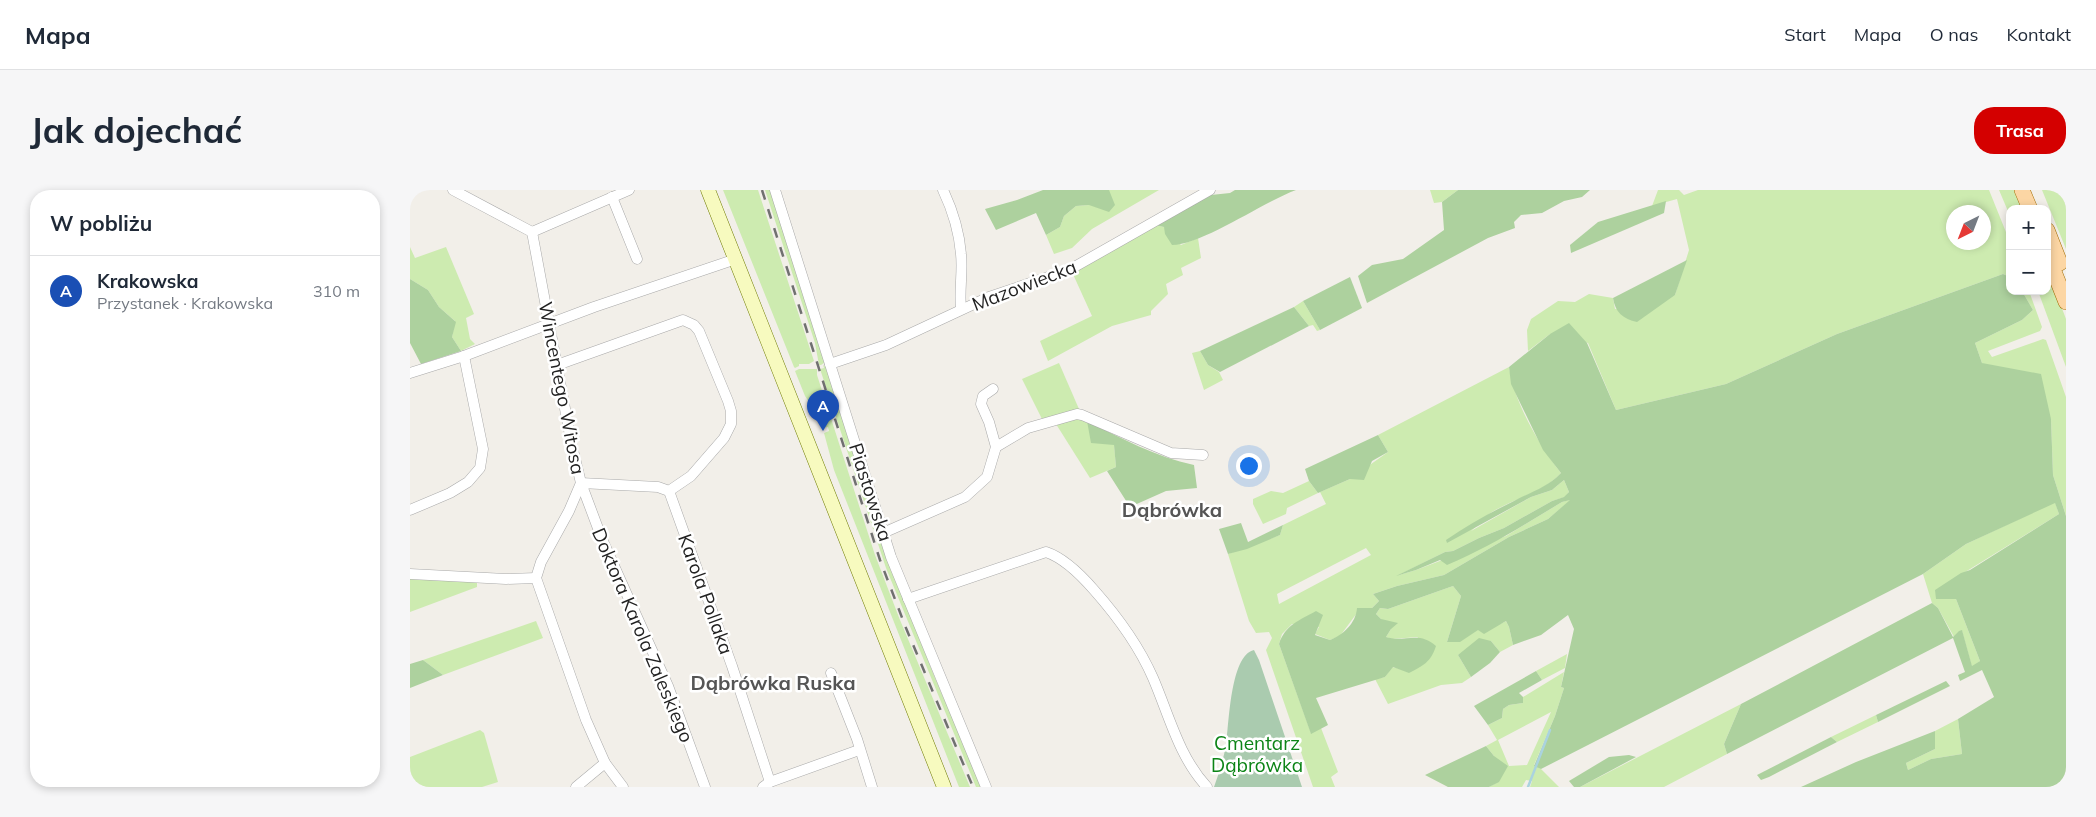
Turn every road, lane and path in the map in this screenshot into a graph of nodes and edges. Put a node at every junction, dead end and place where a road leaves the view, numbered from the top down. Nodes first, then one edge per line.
1 (453, 190) edge
2 (629, 190) edge
3 (708, 190) edge
4 (775, 190) edge
5 (943, 190) edge
6 (1210, 190) edge
7 (2022, 190) edge
8 (2032, 190) edge
9 (612, 197) junction
10 (2028, 205) edge
11 (2038, 205) edge
12 (532, 232) junction
13 (2051, 240) edge
14 (637, 259) dead end
15 (736, 259) junction
16 (2051, 264) edge
17 (2066, 279) edge
18 (2066, 302) edge
19 (961, 309) junction
20 (548, 323) junction
21 (464, 356) junction
22 (830, 364) junction
23 (557, 365) junction
24 (410, 373) edge
25 (993, 388) dead end
26 (996, 447) junction
27 (1203, 455) dead end
28 (581, 484) junction
29 (669, 491) junction
30 (410, 510) edge
31 (883, 533) junction
32 (410, 574) edge
33 (536, 578) junction
34 (908, 599) junction
35 (831, 673) dead end
36 (860, 750) junction
37 (605, 763) junction
38 (782, 783) edge
39 (767, 785) edge
40 (576, 787) edge
41 (623, 787) edge
42 (705, 787) edge
43 (872, 787) edge
44 (944, 787) edge
45 (986, 787) edge
46 (1207, 787) edge

1 - 12 street
2 - 9 street
3 - 15 main road
4 - 22 street, Piastowska
5 - 19 street
6 - 19 street, Mazowiecka
7 - 10 main road
8 - 11 main road
9 - 12 street
9 - 14 street
12 - 20 street, Wincentego Witosa
13 - 17 main road
15 - 20 street
15 - 44 main road
16 - 18 main road
19 - 22 street, Mazowiecka
20 - 21 street
20 - 23 street, Wincentego Witosa
21 - 24 street
21 - 30 street
22 - 31 street, Piastowska
23 - 28 street, Wincentego Witosa
23 - 29 street
25 - 26 street
26 - 27 street
26 - 31 street
28 - 29 street
28 - 33 street, Wincentego Witosa
28 - 42 street, Doktora Karola Zaleskiego
29 - 39 street, Karola Pollaka
31 - 34 street, Piastowska
32 - 33 street
33 - 37 street
34 - 45 street, Piastowska
34 - 46 street
35 - 36 street
36 - 38 street
36 - 43 street
37 - 40 street
37 - 41 street
38 - 39 street

